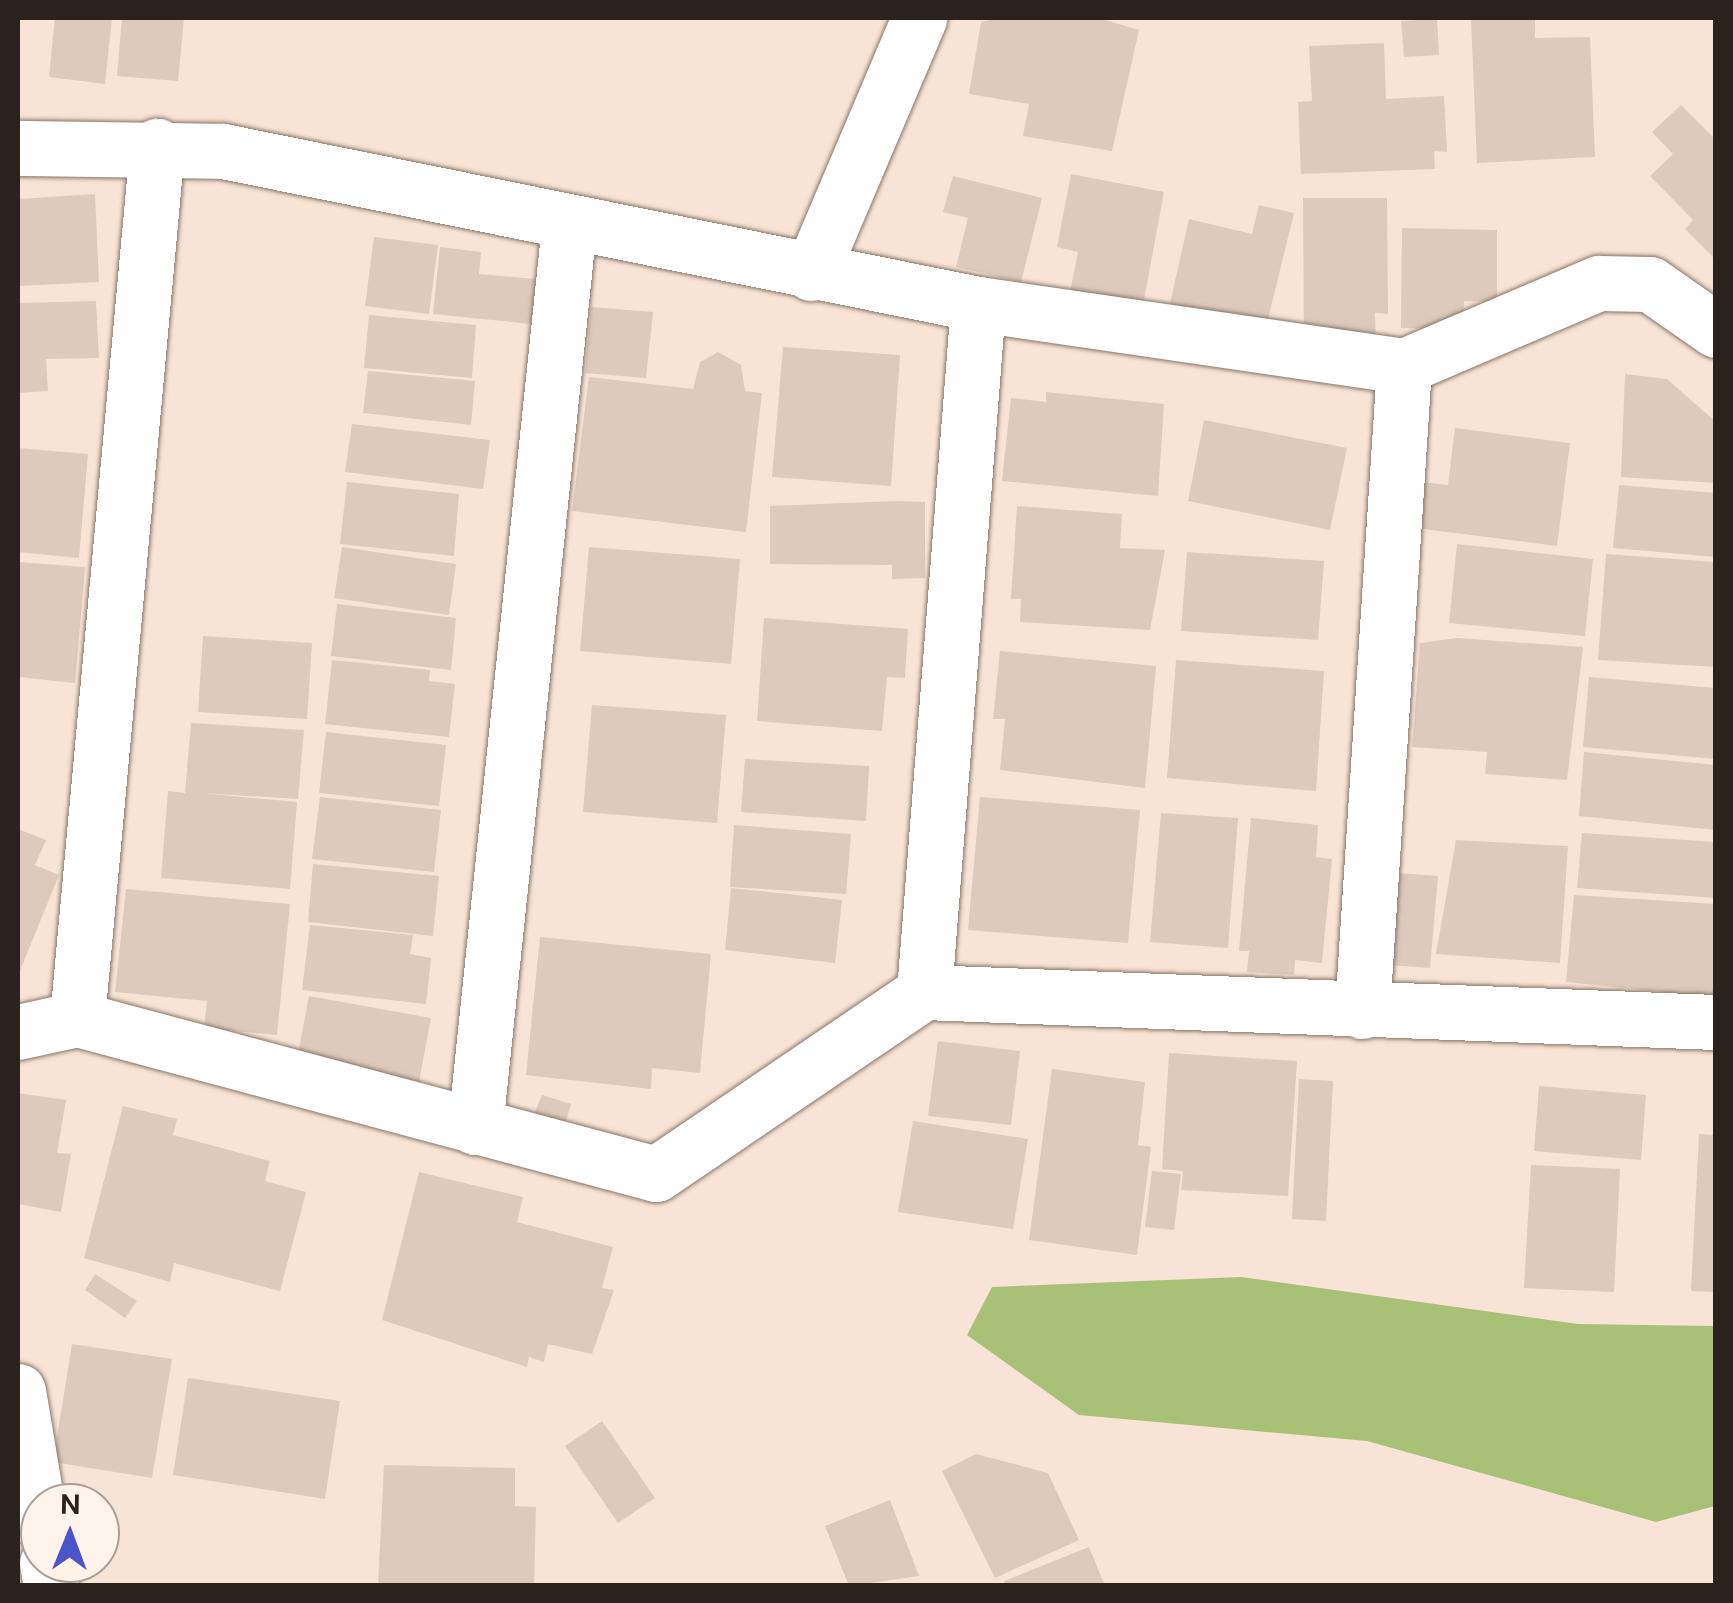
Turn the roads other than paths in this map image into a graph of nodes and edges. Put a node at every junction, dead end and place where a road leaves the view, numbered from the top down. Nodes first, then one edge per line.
1 (920, 18) edge
2 (157, 146) junction
3 (18, 148) edge
4 (570, 225) junction
5 (812, 273) junction
6 (978, 304) junction
7 (1716, 330) edge
8 (1404, 366) junction
9 (924, 992) junction
10 (1362, 1011) junction
11 (77, 1019) junction
12 (1716, 1022) edge
13 (18, 1032) edge
14 (475, 1127) junction
15 (18, 1391) edge
16 (33, 1483) edge

1 - 5 street
2 - 3 street
2 - 4 street
2 - 11 street
4 - 5 street
4 - 14 street
5 - 6 street
6 - 8 street
6 - 9 street
7 - 8 street
8 - 10 street
9 - 10 street
9 - 14 street
10 - 12 street
11 - 13 street
11 - 14 street
15 - 16 street

